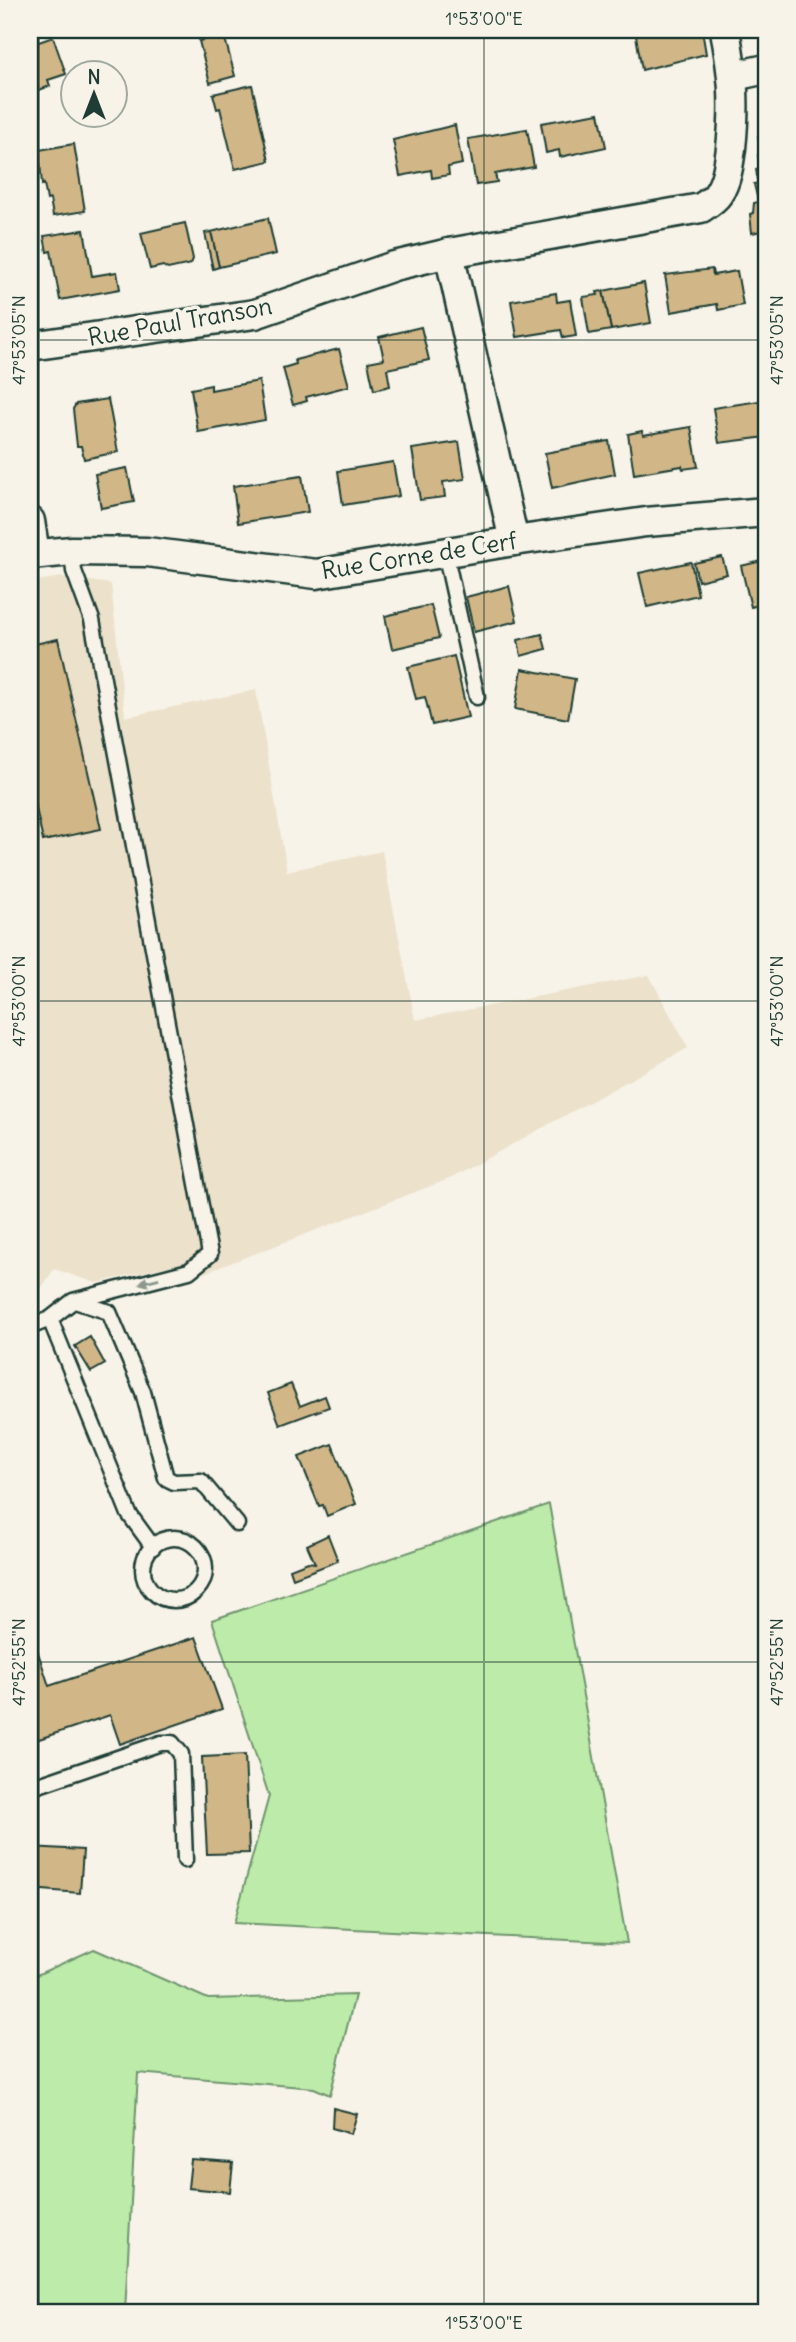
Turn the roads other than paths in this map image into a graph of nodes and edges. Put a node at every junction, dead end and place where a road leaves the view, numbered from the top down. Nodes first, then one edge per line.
1 (725, 30) edge
2 (766, 69) edge
3 (734, 76) junction
4 (449, 253) junction
5 (30, 346) edge
6 (766, 512) edge
7 (30, 521) edge
8 (514, 541) junction
9 (72, 551) junction
10 (445, 552) junction
11 (32, 554) edge
12 (478, 697) dead end
13 (73, 1301) junction
14 (50, 1319) junction
15 (30, 1327) edge
16 (237, 1524) dead end
17 (153, 1547) junction
18 (30, 1788) edge
19 (185, 1860) dead end

1 - 3 street, Rue Paul Transon
2 - 3 street
3 - 4 street, Rue Paul Transon
4 - 5 street, Rue Paul Transon
4 - 8 street
6 - 8 street, Rue Corne de Cerf
7 - 11 street
8 - 10 street, Rue Corne de Cerf
9 - 10 street, Rue Corne de Cerf
9 - 11 street, Rue Corne de Cerf
9 -> 13 lane
10 - 12 lane
13 - 14 lane
13 - 16 lane
14 - 15 lane
14 - 17 lane
17 - 17 lane
18 - 19 lane

